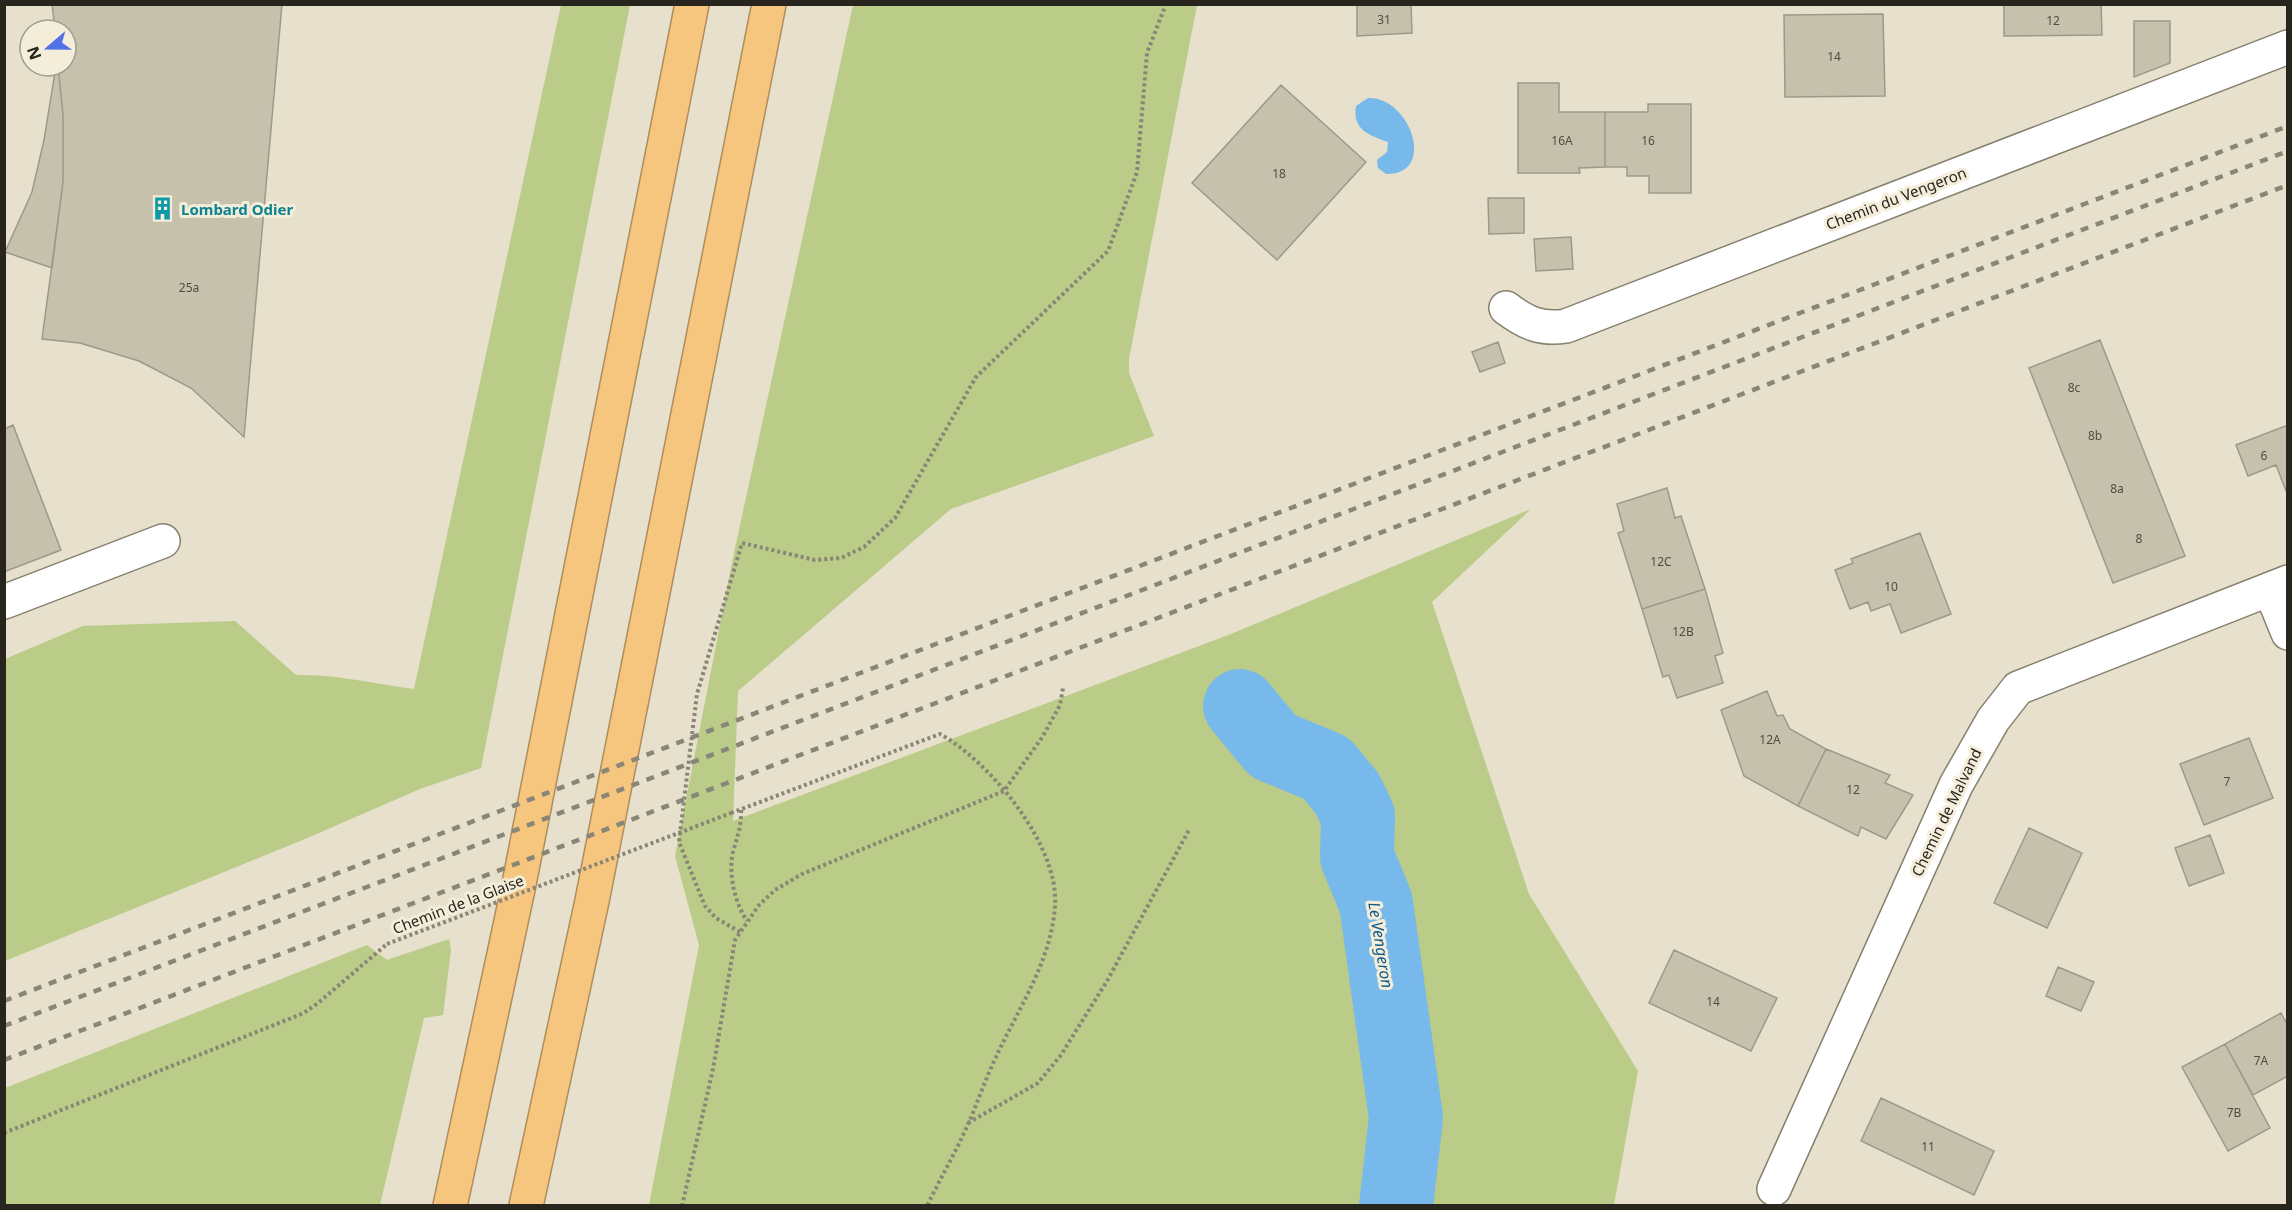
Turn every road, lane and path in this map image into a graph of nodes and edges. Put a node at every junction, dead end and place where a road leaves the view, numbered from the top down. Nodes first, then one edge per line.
1 (693, 4) edge
2 (769, 4) edge
3 (1166, 4) edge
4 (2288, 47) edge
5 (1506, 308) dead end
6 (163, 541) dead end
7 (2279, 585) edge
8 (4, 602) edge
9 (2288, 633) edge
10 (1063, 688) dead end
11 (1004, 791) junction
12 (741, 809) junction
13 (1189, 830) dead end
14 (747, 921) junction
15 (740, 932) junction
16 (968, 1124) junction
17 (4, 1133) edge
18 (1774, 1189) dead end
19 (450, 1206) edge
20 (526, 1206) edge
21 (682, 1206) edge
22 (927, 1206) edge

1 - 19 highway
2 - 20 highway
3 - 15 path
4 - 5 street, Chemin du Vengeron
6 - 8 street
7 - 9 street, Chemin de Malvand
7 - 18 street, Chemin de Malvand
10 - 11 path
11 - 12 path, Chemin de la Glaise
11 - 14 path
11 - 16 path
12 - 14 path
12 - 17 path, Chemin de la Glaise, bridge
13 - 16 path
14 - 15 path
15 - 21 path
16 - 22 path

